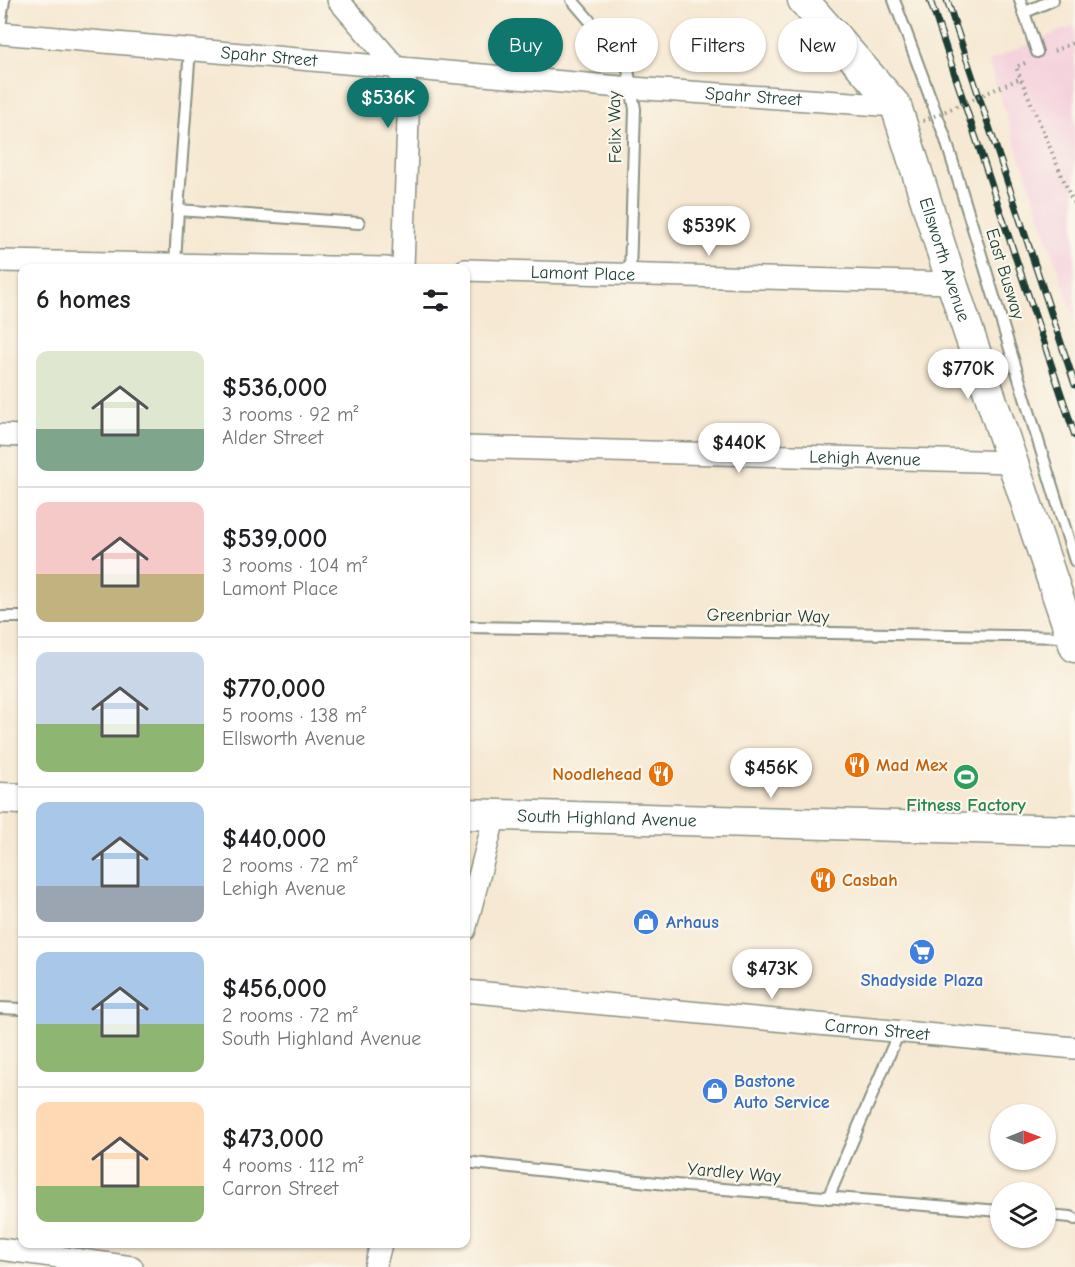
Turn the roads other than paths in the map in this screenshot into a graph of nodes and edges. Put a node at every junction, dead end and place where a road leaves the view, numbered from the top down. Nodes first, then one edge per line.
1 (4, 0) edge
2 (338, 0) edge
3 (572, 0) edge
4 (803, 0) edge
5 (894, 0) edge
6 (1020, 0) edge
7 (1053, 0) edge
8 (1023, 13) junction
9 (0, 27) edge
10 (0, 33) edge
11 (190, 50) junction
12 (1037, 52) dead end
13 (395, 66) junction
14 (632, 87) junction
15 (896, 106) junction
16 (178, 210) junction
17 (359, 223) dead end
18 (0, 261) edge
19 (175, 264) joint
20 (403, 264) edge
21 (470, 270) edge
22 (630, 274) junction
23 (952, 283) junction
24 (0, 435) edge
25 (18, 436) edge
26 (470, 447) edge
27 (1013, 462) junction
28 (1075, 561) edge
29 (0, 617) edge
30 (18, 617) edge
31 (470, 627) edge
32 (1073, 642) edge
33 (0, 798) edge
34 (18, 799) edge
35 (470, 814) edge
36 (495, 815) junction
37 (1075, 831) edge
38 (470, 911) edge
39 (470, 991) edge
40 (0, 1008) edge
41 (18, 1009) edge
42 (898, 1032) junction
43 (1075, 1048) edge
44 (470, 1163) edge
45 (828, 1197) junction
46 (990, 1210) edge
47 (1056, 1216) edge
48 (1075, 1219) edge
49 (380, 1248) edge
50 (0, 1249) edge
51 (132, 1267) edge
52 (375, 1267) edge

1 - 9 lane
2 - 13 street
3 - 14 lane, Felix Way
4 - 15 street, Ellsworth Avenue
5 - 28 lane, East Busway
6 - 8 lane
7 - 8 lane
8 - 12 lane
10 - 11 street, Spahr Street
11 - 13 street, Spahr Street
11 - 16 lane
13 - 14 street, Spahr Street
13 - 20 street
14 - 15 street, Spahr Street
14 - 22 lane, Felix Way
15 - 23 street, Ellsworth Avenue
16 - 17 lane
16 - 19 lane
18 - 19 street
21 - 22 street, Lamont Place
22 - 23 street, Lamont Place
23 - 27 street, Ellsworth Avenue
24 - 25 street
26 - 27 street, Lehigh Avenue
27 - 32 street, Ellsworth Avenue
29 - 30 lane
31 - 32 lane, Greenbriar Way
33 - 34 street
35 - 36 street, South Highland Avenue
36 - 37 street, South Highland Avenue
36 - 38 street
39 - 42 street, Carron Street
40 - 41 lane
42 - 43 street, Carron Street
42 - 45 lane
44 - 45 lane, Yardley Way
45 - 46 lane, Yardley Way
47 - 48 lane
49 - 52 street
50 - 51 street

